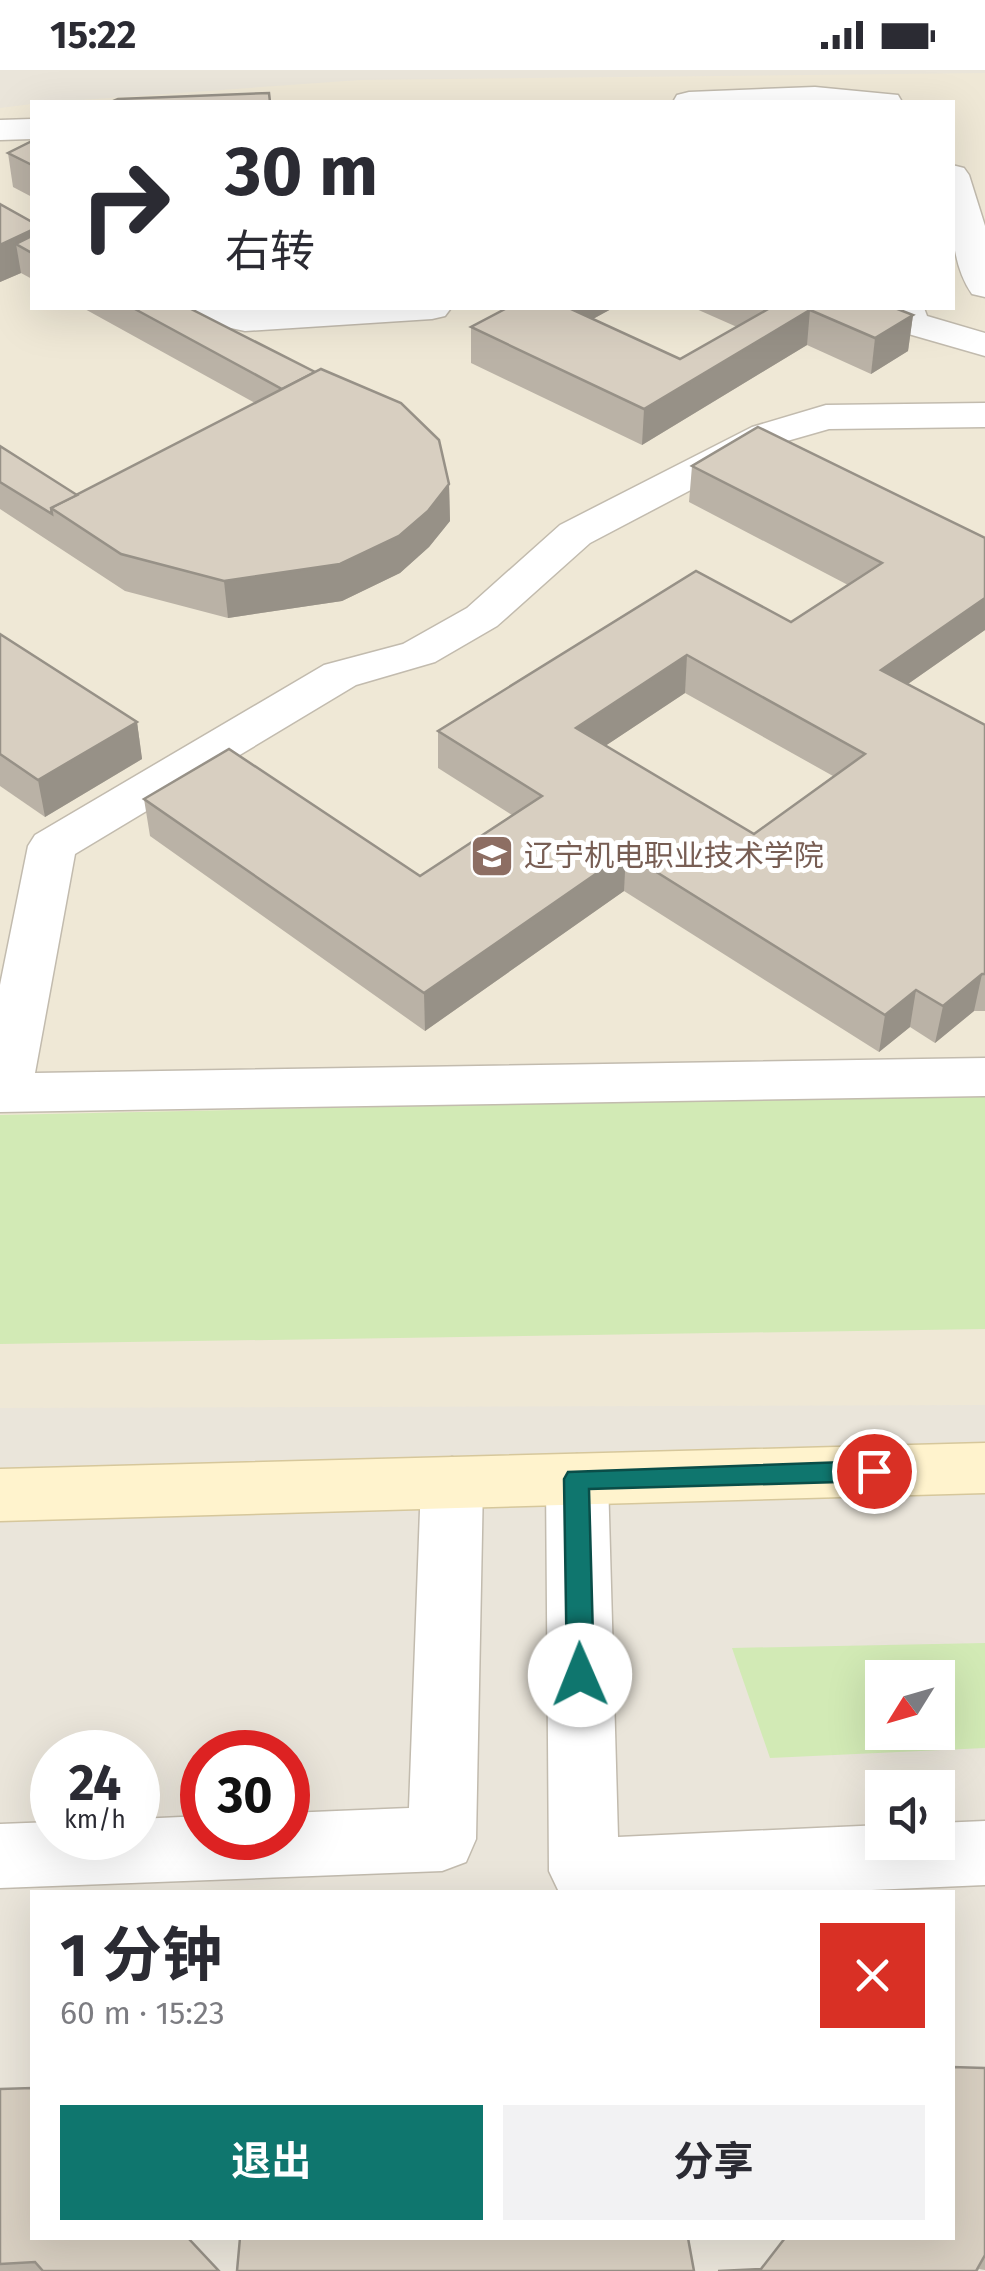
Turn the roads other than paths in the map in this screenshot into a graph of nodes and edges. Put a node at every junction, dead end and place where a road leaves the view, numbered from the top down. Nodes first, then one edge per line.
1 (753, 100) edge
2 (851, 100) edge
3 (30, 129) edge
4 (0, 130) edge
5 (955, 188) edge
6 (985, 286) edge
7 (198, 310) edge
8 (401, 310) edge
9 (907, 310) edge
10 (985, 345) edge
11 (985, 416) edge
12 (985, 1077) edge
13 (3, 1093) edge
14 (985, 1468) edge
15 (576, 1479) junction
16 (452, 1482) junction
17 (0, 1495) edge
18 (985, 1853) edge
19 (0, 1856) edge

1 - 2 street
3 - 4 street
5 - 6 street
7 - 8 street
9 - 10 street
11 - 13 street
12 - 13 street
14 - 15 street
15 - 16 street
15 - 18 street
16 - 17 street
16 - 19 street

